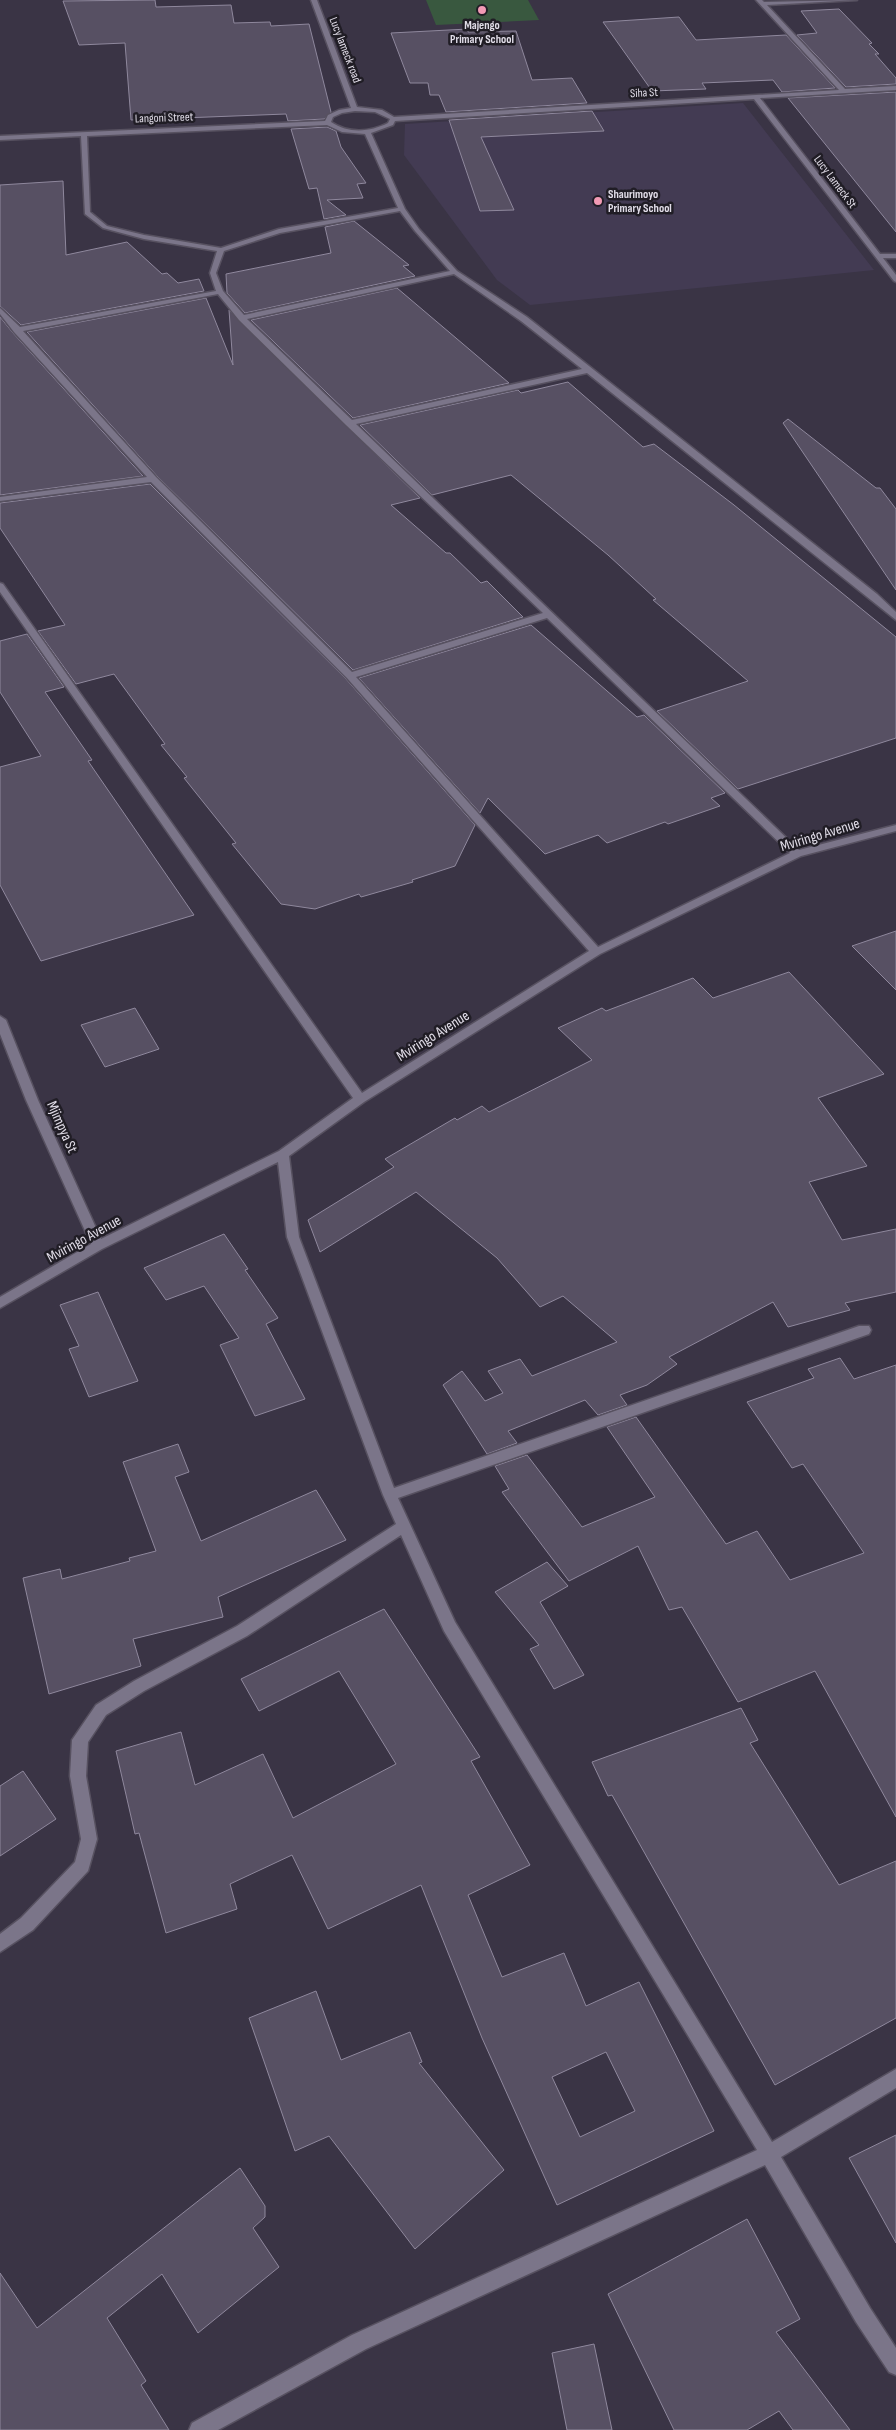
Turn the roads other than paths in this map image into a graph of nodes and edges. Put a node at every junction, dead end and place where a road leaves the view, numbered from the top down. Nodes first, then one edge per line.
1 (314, 0) edge
2 (854, 0) edge
3 (761, 2) edge
4 (896, 88) edge
5 (842, 90) junction
6 (756, 97) junction
7 (356, 109) junction
8 (393, 119) junction
9 (328, 123) junction
10 (367, 132) junction
11 (84, 133) junction
12 (0, 138) edge
13 (402, 209) junction
14 (221, 250) junction
15 (878, 256) junction
16 (896, 256) edge
17 (455, 272) junction
18 (896, 280) edge
19 (220, 292) junction
20 (0, 310) edge
21 (242, 318) junction
22 (17, 330) junction
23 (588, 370) junction
24 (350, 423) junction
25 (153, 479) junction
26 (0, 499) edge
27 (0, 586) edge
28 (550, 614) junction
29 (896, 617) edge
30 (350, 676) junction
31 (896, 828) edge
32 (797, 854) junction
33 (596, 952) junction
34 (0, 1020) edge
35 (360, 1099) junction
36 (283, 1154) junction
37 (98, 1246) junction
38 (0, 1303) edge
39 (864, 1330) dead end
40 (390, 1495) junction
41 (404, 1526) junction
42 (0, 1944) edge
43 (896, 2078) edge
44 (769, 2154) junction
45 (896, 2365) edge
46 (199, 2430) edge

1 - 7 street, Lucy lameck road
2 - 3 street
3 - 5 street
4 - 5 street, Siha St
5 - 6 street, Siha St
6 - 8 street, Siha St
6 - 15 street, Lucy Lameck St
7 - 8 street
7 - 9 street
8 - 10 street
9 - 10 street
9 - 11 street, Langoni Street
10 - 13 street
11 - 12 street, Langoni Street
11 - 14 street
13 - 14 street
13 - 17 street
14 - 19 street
15 - 16 street
15 - 18 street, Lucy Lameck St
17 - 21 street
17 - 23 street
19 - 21 street
19 - 22 street
20 - 22 street
21 - 24 street
22 - 25 street
23 - 24 street
23 - 29 street
24 - 28 street
25 - 26 street
25 - 30 street
27 - 35 street
28 - 30 street
28 - 32 street
30 - 33 street
31 - 32 street, Mviringo Avenue
32 - 33 street, Mviringo Avenue
33 - 35 street, Mviringo Avenue
34 - 37 street, Mjimpya St
35 - 36 street, Mviringo Avenue
36 - 37 street, Mviringo Avenue
36 - 40 street
37 - 38 street, Mviringo Avenue
39 - 40 street
40 - 41 street
41 - 42 street
41 - 44 street
43 - 44 street
44 - 45 street
44 - 46 street

